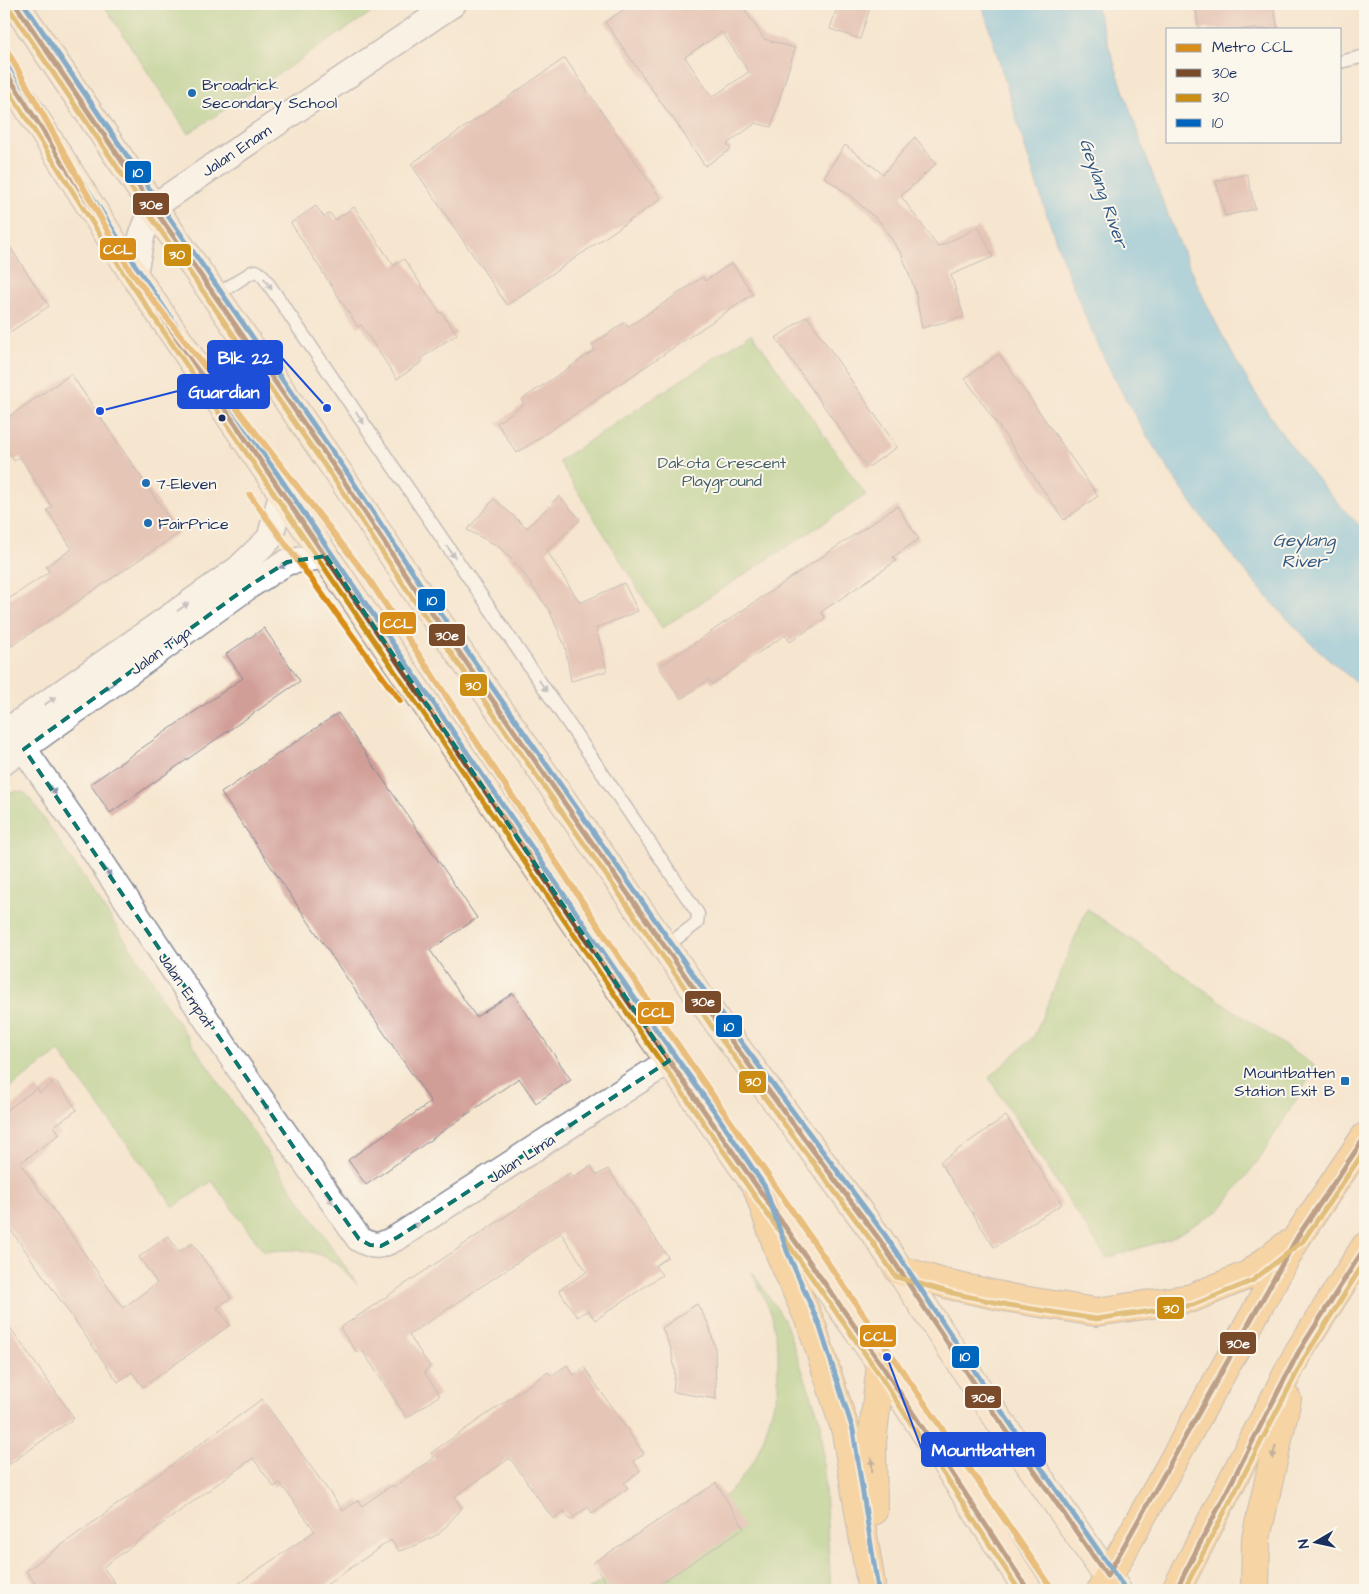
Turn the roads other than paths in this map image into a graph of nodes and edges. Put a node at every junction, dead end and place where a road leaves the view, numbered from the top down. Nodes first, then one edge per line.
1 (15, 4) edge
2 (453, 4) edge
3 (1365, 56) edge
4 (1342, 62) edge
5 (4, 69) edge
6 (153, 207) junction
7 (134, 275) junction
8 (215, 296) junction
9 (282, 493) junction
10 (326, 556) junction
11 (13, 737) edge
12 (4, 762) edge
13 (665, 947) junction
14 (669, 1061) junction
15 (1365, 1137) edge
16 (758, 1190) junction
17 (1298, 1236) junction
18 (370, 1245) joint
19 (1365, 1247) edge
20 (899, 1270) junction
21 (1298, 1354) junction
22 (881, 1364) junction
23 (1108, 1586) edge
24 (871, 1587) edge
25 (1028, 1590) edge
26 (1176, 1590) edge
27 (1256, 1590) edge

1 - 6 main road
2 - 6 street, Jalan Enam
3 - 4 lane
5 - 7 main road
6 - 7 street
6 - 8 main road
7 - 9 main road
8 - 13 main road
8 -> 13 lane
9 - 10 main road
11 -> 9 street, Jalan Tiga
10 -> 11 street, Jalan Tiga
10 - 14 main road
11 - 12 street, Jalan Tiga
11 -> 18 street, Jalan Empat
13 - 20 main road
14 - 16 main road
18 -> 14 street, Jalan Lima
15 - 17 main road
16 - 22 main road
16 - 24 main road
17 - 20 main road
17 - 23 main road
19 - 21 main road
20 - 23 main road
21 - 26 main road
21 -> 27 main road
24 -> 22 main road
22 - 25 main road

